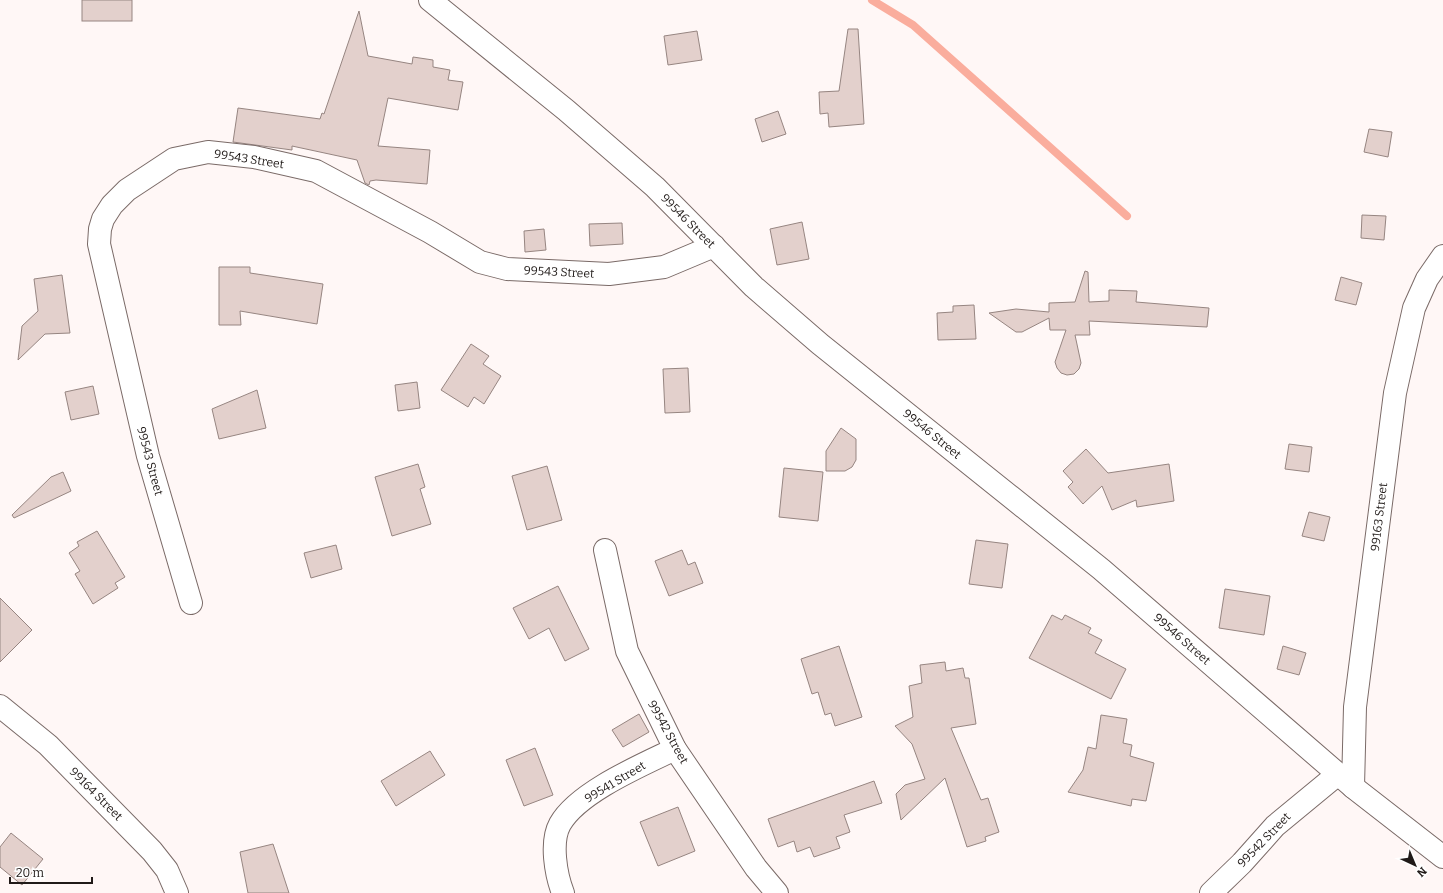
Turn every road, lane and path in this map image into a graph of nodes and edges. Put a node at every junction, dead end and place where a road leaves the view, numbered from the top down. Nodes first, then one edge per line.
1 (430, 0) edge
2 (714, 246) junction
3 (1443, 256) edge
4 (605, 550) dead end
5 (191, 603) dead end
6 (0, 706) edge
7 (675, 749) junction
8 (1346, 780) junction
9 (1443, 857) edge
10 (177, 893) edge
11 (563, 893) edge
12 (777, 893) edge
13 (1211, 893) edge

1 - 2 street, 99546 Street
2 - 5 street, 99543 Street
2 - 8 street, 99546 Street
3 - 8 street, 99163 Street
4 - 7 street, 99542 Street
6 - 10 street, 99164 Street
7 - 11 street, 99541 Street
7 - 12 street, 99542 Street
8 - 9 street, 99546 Street
8 - 13 street, 99542 Street

